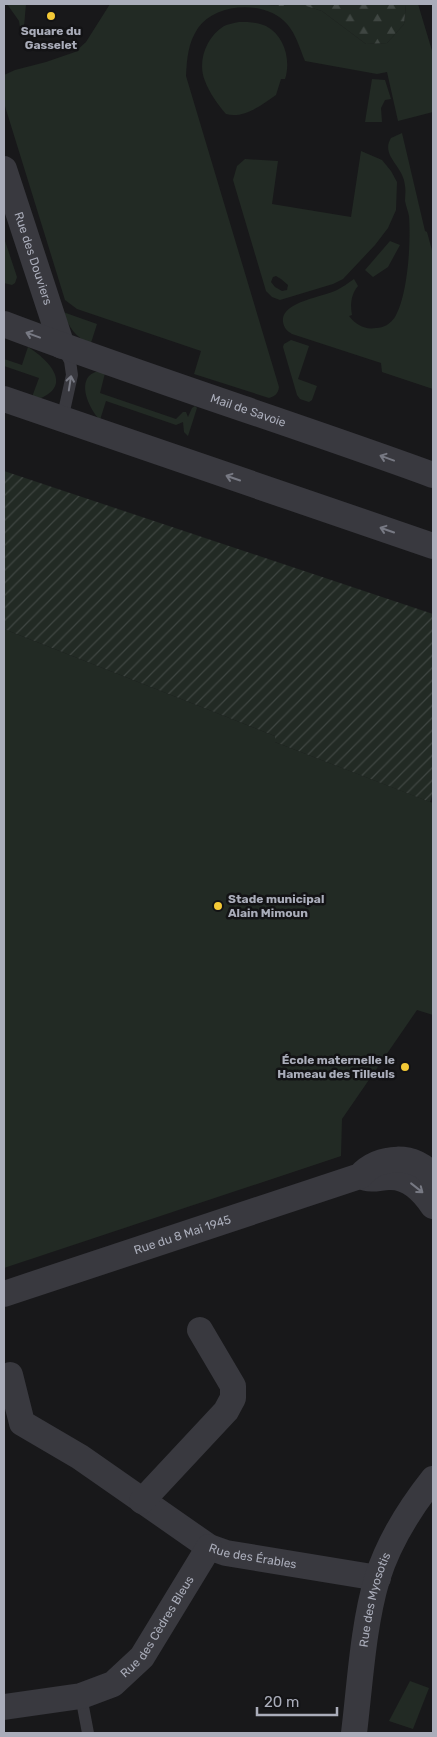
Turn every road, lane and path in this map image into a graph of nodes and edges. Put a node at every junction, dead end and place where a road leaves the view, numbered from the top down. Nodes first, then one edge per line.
1 (4, 169) edge
2 (4, 324) edge
3 (62, 346) junction
4 (4, 399) edge
5 (62, 420) junction
6 (433, 475) edge
7 (433, 546) edge
8 (360, 1176) junction
9 (433, 1177) edge
10 (433, 1206) edge
11 (4, 1294) edge
12 (200, 1330) dead end
13 (10, 1375) dead end
14 (433, 1479) edge
15 (142, 1501) junction
16 (209, 1547) junction
17 (378, 1578) junction
18 (82, 1696) junction
19 (4, 1707) edge
20 (88, 1733) edge
21 (354, 1733) edge

1 - 3 street, Rue des Douviers
3 -> 2 street, Mail de Savoie
5 -> 3 lane
6 -> 3 street, Mail de Savoie
4 - 5 street
7 -> 5 street
8 - 9 street, Rue du 8 Mai 1945
8 -> 10 street, Rue du 8 Mai 1945
8 - 11 street, Rue du 8 Mai 1945
12 - 15 street
13 - 15 street, Rue des Érables
14 - 17 street, Rue des Myosotis
15 - 16 street, Rue des Érables
16 - 17 street, Rue des Érables
16 - 18 street, Rue des Cèdres Bleus
17 - 21 street, Rue des Myosotis
18 - 19 street, Rue des Cèdres Bleus
18 - 20 lane

